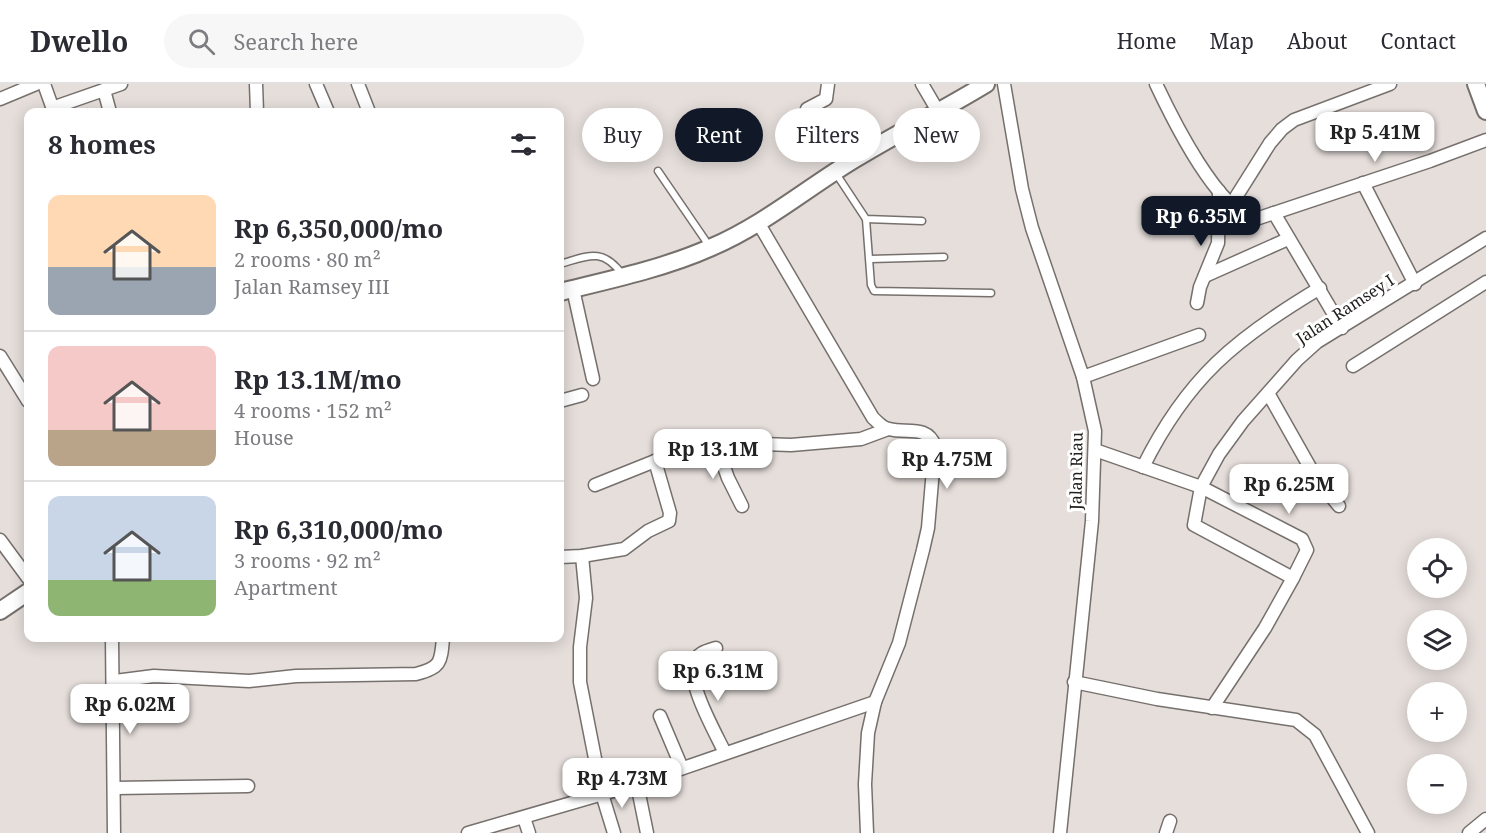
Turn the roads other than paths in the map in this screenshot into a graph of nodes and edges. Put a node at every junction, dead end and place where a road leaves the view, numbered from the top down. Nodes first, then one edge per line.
1 (36, 84) edge
2 (44, 84) edge
3 (121, 84) edge
4 (271, 84) edge
5 (316, 84) edge
6 (358, 84) edge
7 (828, 84) edge
8 (922, 84) edge
9 (986, 84) edge
10 (1004, 84) edge
11 (1156, 84) edge
12 (1390, 84) edge
13 (1476, 84) edge
14 (257, 87) edge
15 (104, 90) junction
16 (0, 99) edge
17 (52, 108) edge
18 (58, 108) edge
19 (109, 108) edge
20 (257, 108) edge
21 (326, 108) edge
22 (367, 108) edge
23 (810, 108) edge
24 (936, 108) edge
25 (947, 108) edge
26 (1486, 111) edge
27 (893, 139) edge
28 (1486, 140) edge
29 (658, 171) dead end
30 (835, 172) junction
31 (1363, 183) junction
32 (1219, 191) junction
33 (1235, 205) junction
34 (1274, 213) junction
35 (866, 219) junction
36 (922, 221) dead end
37 (759, 224) junction
38 (1486, 238) edge
39 (1288, 239) junction
40 (711, 248) junction
41 (944, 257) dead end
42 (870, 259) junction
43 (564, 263) edge
44 (623, 275) junction
45 (1205, 276) junction
46 (1486, 282) edge
47 (1415, 284) junction
48 (1320, 288) junction
49 (566, 290) edge
50 (991, 293) dead end
51 (1197, 303) dead end
52 (1342, 328) junction
53 (1199, 335) dead end
54 (0, 356) edge
55 (1353, 366) dead end
56 (1083, 377) junction
57 (593, 379) dead end
58 (1269, 393) junction
59 (24, 395) edge
60 (582, 395) dead end
61 (564, 400) edge
62 (888, 429) junction
63 (715, 441) junction
64 (1095, 450) junction
65 (655, 460) junction
66 (1143, 466) junction
67 (595, 485) dead end
68 (1201, 487) junction
69 (742, 506) dead end
70 (1339, 506) dead end
71 (0, 540) edge
72 (582, 556) junction
73 (564, 557) edge
74 (24, 573) edge
75 (1293, 578) junction
76 (24, 595) edge
77 (0, 611) edge
78 (115, 642) edge
79 (443, 642) edge
80 (716, 648) dead end
81 (115, 681) junction
82 (1074, 681) junction
83 (875, 702) junction
84 (1212, 708) junction
85 (660, 716) dead end
86 (725, 753) junction
87 (682, 768) junction
88 (637, 784) junction
89 (248, 786) dead end
90 (115, 788) junction
91 (602, 794) junction
92 (524, 818) junction
93 (1486, 819) edge
94 (114, 833) edge
95 (468, 833) edge
96 (529, 833) edge
97 (614, 833) edge
98 (647, 833) edge
99 (867, 833) edge
100 (1060, 833) edge
101 (1368, 833) edge
102 (1469, 833) edge

1 - 16 street
2 - 17 street
3 - 15 street
4 - 14 street
5 - 21 street
6 - 22 street
7 - 23 street
8 - 24 street
9 - 25 main road
10 - 56 street, Jalan Riau
11 - 32 street
12 - 33 street
13 - 26 main road
14 - 20 street
15 - 18 street
15 - 19 street
27 - 30 main road
28 - 31 street
29 - 40 lane
30 - 35 lane
30 - 37 main road
31 - 34 street
31 - 47 street
32 - 33 street
32 - 45 street
33 - 34 street
34 - 39 street
35 - 36 lane
35 - 42 lane
37 - 40 main road
37 - 62 street
38 - 47 street, Jalan Ramsey I
39 - 45 street
39 - 48 street
40 - 44 main road
41 - 42 lane
42 - 50 lane
43 - 44 lane
44 - 49 main road
45 - 51 street
46 - 55 street
47 - 52 street, Jalan Ramsey I
48 - 52 street
48 - 66 street
49 - 57 street
52 - 58 street, Jalan Ramsey I
53 - 56 street
54 - 59 street
56 - 64 street, Jalan Riau
58 - 68 street, Jalan Ramsey I
58 - 70 street
60 - 61 street
62 - 63 street
62 - 83 street
63 - 65 street
63 - 69 street
64 - 66 street
64 - 82 street, Jalan Riau
65 - 67 street
65 - 72 street
66 - 68 street
68 - 75 street, Jalan Ramsey I
68 - 75 street
71 - 74 street
72 - 73 street
72 - 91 street
75 - 84 street
76 - 77 main road
78 - 81 street
79 - 81 street
80 - 86 street
81 - 90 street
82 - 84 street
82 - 100 street, Jalan Riau
83 - 86 street
83 - 99 street
84 - 101 street
85 - 87 street
86 - 87 street
87 - 88 street
88 - 91 street
88 - 98 street
89 - 90 street
90 - 94 street
91 - 92 street
91 - 97 street
92 - 95 street
92 - 96 street
93 - 102 street

